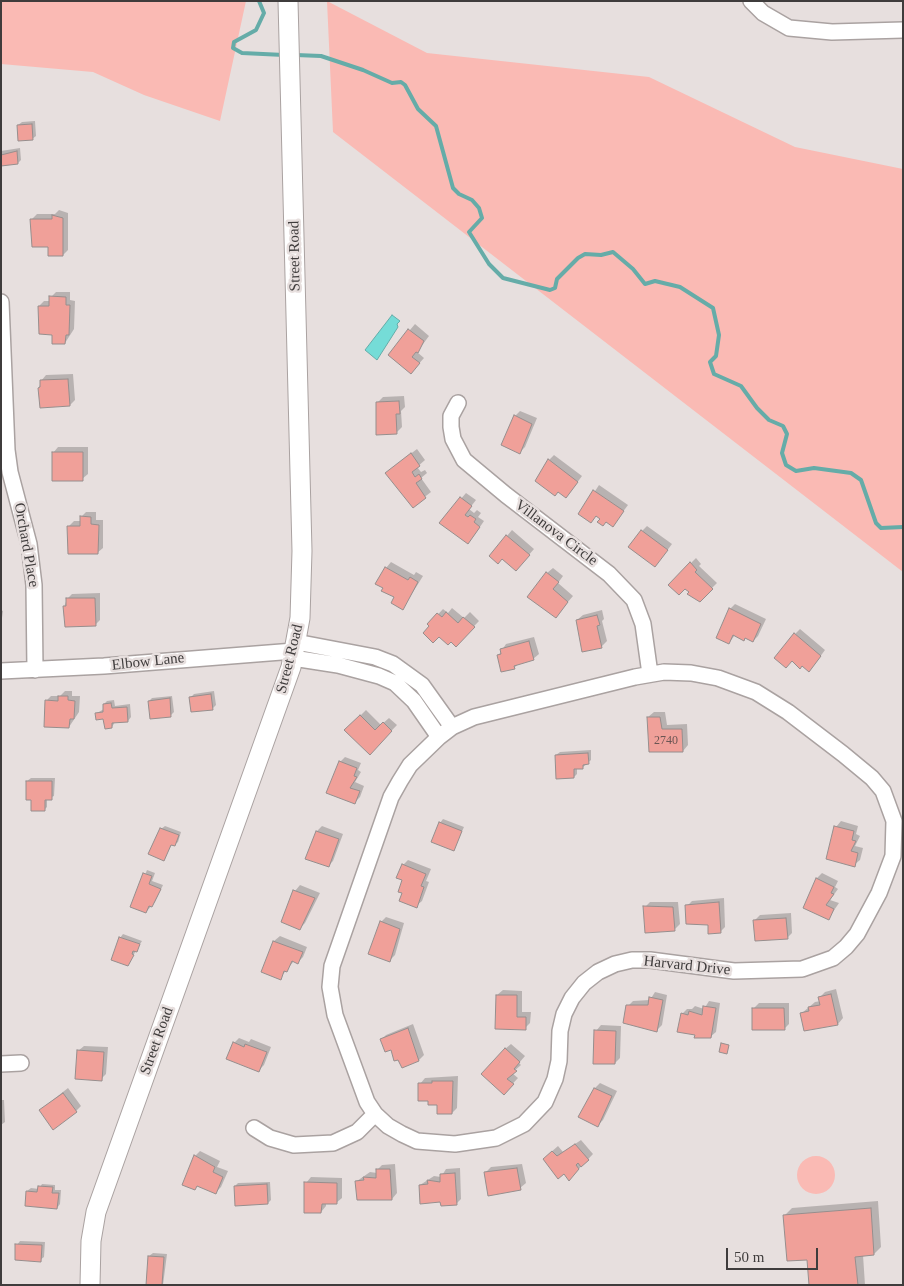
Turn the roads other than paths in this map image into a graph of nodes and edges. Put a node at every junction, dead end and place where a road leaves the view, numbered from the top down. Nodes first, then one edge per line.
1 (288, 1) edge
2 (751, 1) edge
3 (903, 30) edge
4 (1, 302) edge
5 (458, 403) dead end
6 (294, 650) junction
7 (36, 670) junction
8 (1, 671) edge
9 (650, 674) junction
10 (452, 727) junction
11 (439, 738) junction
12 (899, 848) edge
13 (21, 1063) dead end
14 (1, 1064) edge
15 (375, 1114) junction
16 (254, 1128) dead end
17 (90, 1285) edge

1 - 6 main road, Street Road
2 - 3 street
4 - 7 street, Orchard Place
5 - 9 street, Villanova Circle
6 - 7 street, Elbow Lane
6 - 10 street
6 - 11 street
6 - 17 main road, Street Road
7 - 8 street, Elbow Lane
9 - 10 street, Harvard Drive
9 - 12 street, Harvard Drive
10 - 11 street, Harvard Drive
11 - 15 street, Harvard Drive
12 - 15 street, Harvard Drive
13 - 14 street
15 - 16 street

